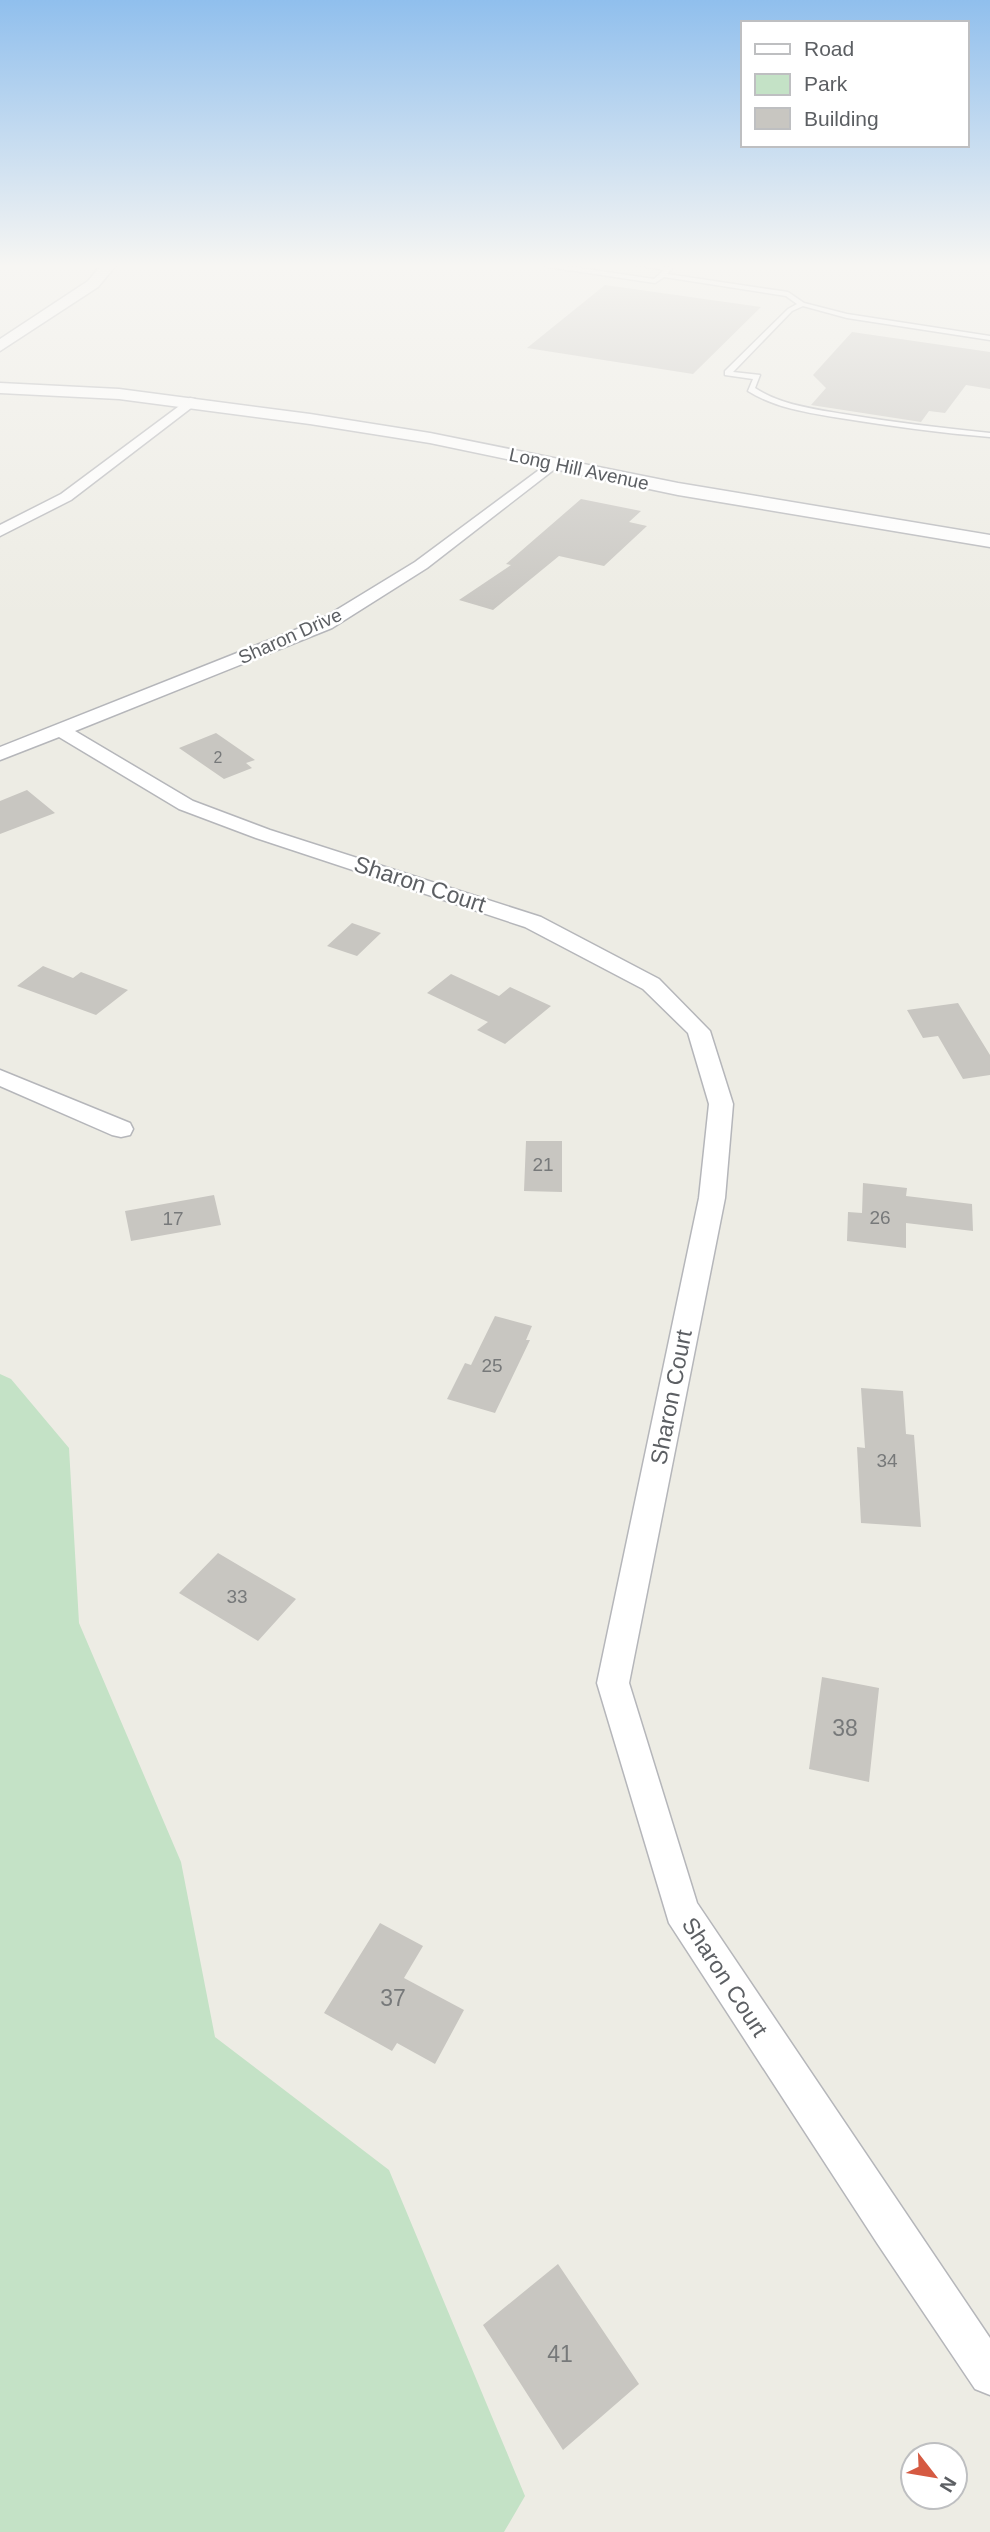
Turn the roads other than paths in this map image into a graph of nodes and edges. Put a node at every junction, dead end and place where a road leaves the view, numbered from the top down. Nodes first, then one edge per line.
1 (756, 381) edge
2 (0, 388) edge
3 (190, 402) junction
4 (990, 435) edge
5 (551, 464) junction
6 (0, 531) edge
7 (990, 541) edge
8 (61, 730) junction
9 (0, 754) edge
10 (0, 1077) edge
11 (121, 1129) dead end
12 (990, 2374) edge

1 - 4 lane
2 - 3 street, Long Hill Avenue
3 - 5 street, Long Hill Avenue
3 - 6 street
5 - 7 street, Long Hill Avenue
5 - 8 street, Sharon Drive
8 - 9 street, Sharon Drive
8 - 12 street, Sharon Court
10 - 11 street

